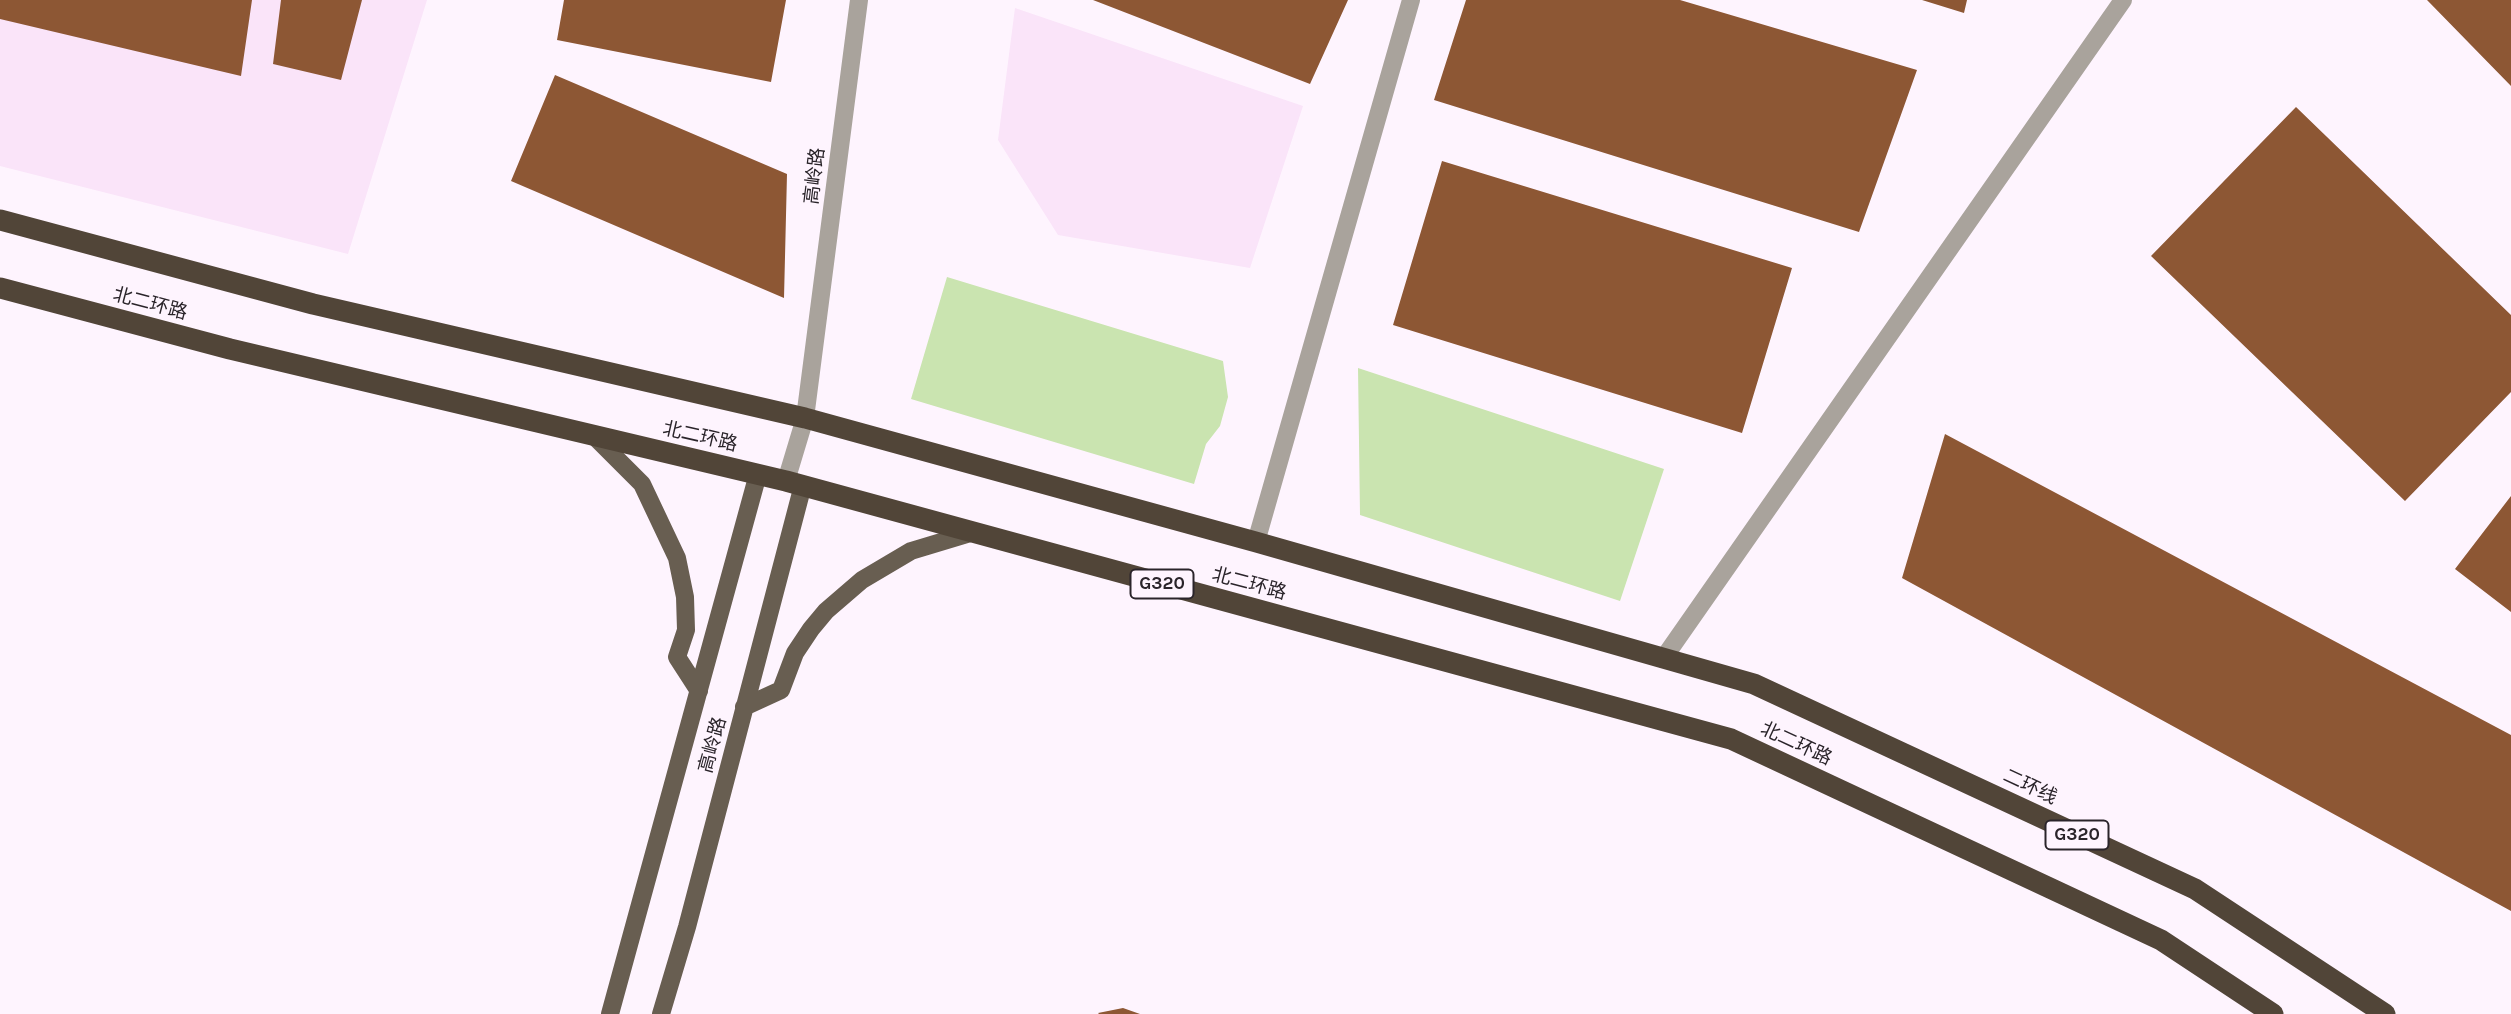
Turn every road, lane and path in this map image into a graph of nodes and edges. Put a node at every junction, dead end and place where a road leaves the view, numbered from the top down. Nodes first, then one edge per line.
1 (859, 0) edge
2 (1411, 0) edge
3 (2123, 0) edge
4 (0, 220) edge
5 (0, 288) edge
6 (805, 418) junction
7 (594, 436) junction
8 (758, 474) junction
9 (794, 483) junction
10 (974, 532) junction
11 (1256, 542) junction
12 (1663, 659) junction
13 (699, 691) junction
14 (744, 707) junction
15 (610, 1014) edge
16 (661, 1014) edge
17 (2273, 1014) edge
18 (2385, 1014) edge

1 - 6 street, 高岭路
2 - 11 street
3 - 12 street
4 - 6 highway, G320
5 - 7 highway, 北二环路 / G320
6 - 9 street, 高岭路
6 - 11 highway, G320
7 - 8 highway, 北二环路 / G320
7 - 13 main road
8 - 9 highway, 北二环路 / G320
8 - 13 main road
9 - 10 highway, 北二环路 / G320
9 - 14 main road, 高岭路
10 - 14 main road
10 - 17 highway, 北二环路 / G320
11 - 12 highway, G320
12 - 18 highway, 二环线 / G320
13 - 15 main road
14 - 16 main road, 高岭路

